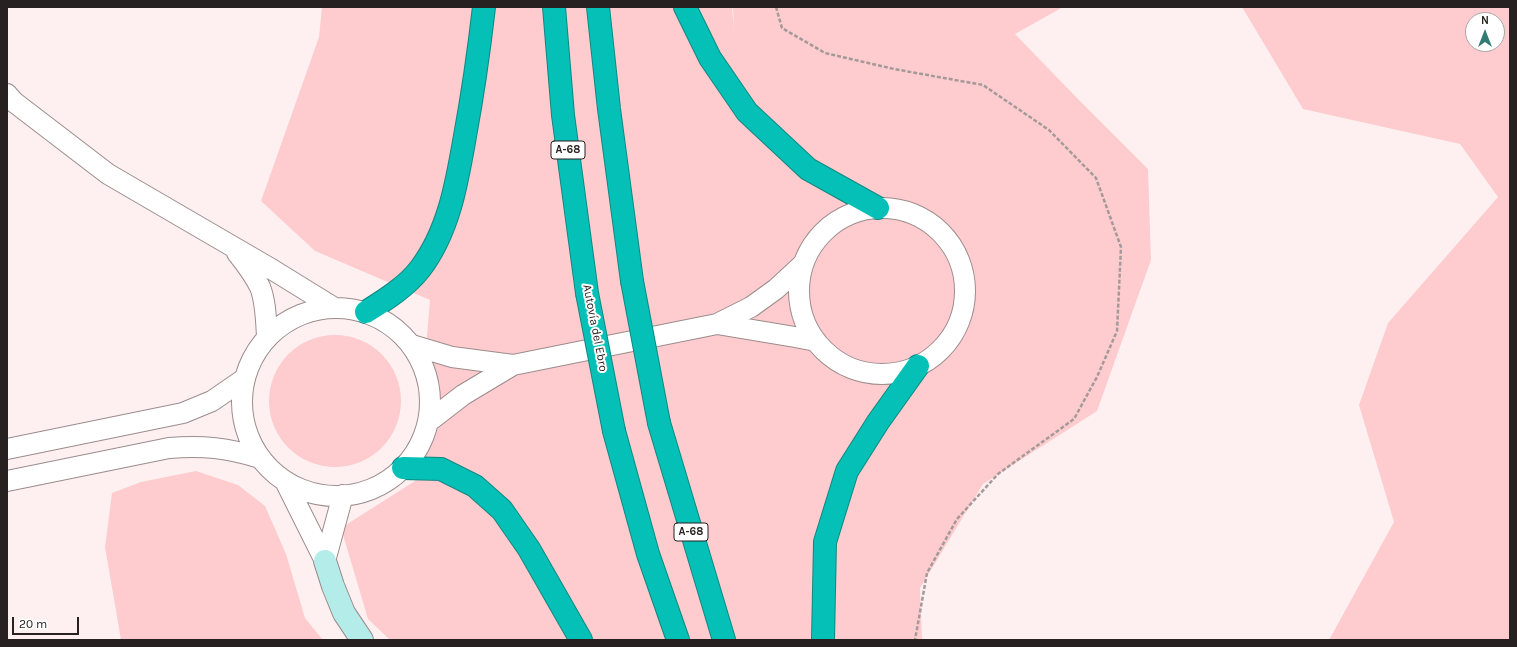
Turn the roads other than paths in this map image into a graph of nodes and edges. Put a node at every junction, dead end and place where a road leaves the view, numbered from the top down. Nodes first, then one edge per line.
1 (484, 7) edge
2 (554, 7) edge
3 (598, 7) edge
4 (685, 7) edge
5 (7, 94) edge
6 (878, 208) junction
7 (232, 247) junction
8 (803, 264) junction
9 (333, 307) junction
10 (366, 312) junction
11 (717, 324) junction
12 (267, 337) junction
13 (816, 341) junction
14 (412, 345) junction
15 (513, 365) junction
16 (918, 366) junction
17 (244, 379) junction
18 (428, 422) junction
19 (7, 449) edge
20 (260, 458) junction
21 (403, 468) junction
22 (7, 481) edge
23 (285, 481) junction
24 (343, 495) junction
25 (325, 561) junction
26 (362, 640) edge
27 (581, 640) edge
28 (678, 640) edge
29 (724, 640) edge
30 (823, 640) edge

1 - 10 highway
2 - 28 highway, Autovía del Ebro / A-68, bridge
3 - 29 highway, A-68, bridge
4 - 6 highway
5 - 7 street
6 - 8 street
6 - 16 street
7 - 9 street
7 - 12 street
8 - 11 street
8 - 13 street
9 - 10 street
9 - 12 street
10 - 14 street
11 - 13 street
11 - 15 street
12 - 17 street
13 - 16 street
14 - 15 street
14 - 18 street
15 - 18 street
16 - 30 highway
17 - 19 street
17 - 20 street
18 - 21 street
20 - 22 street
20 - 23 street
21 - 24 street
21 - 27 highway
23 - 24 street
23 - 25 street
24 - 25 street
25 - 26 street

